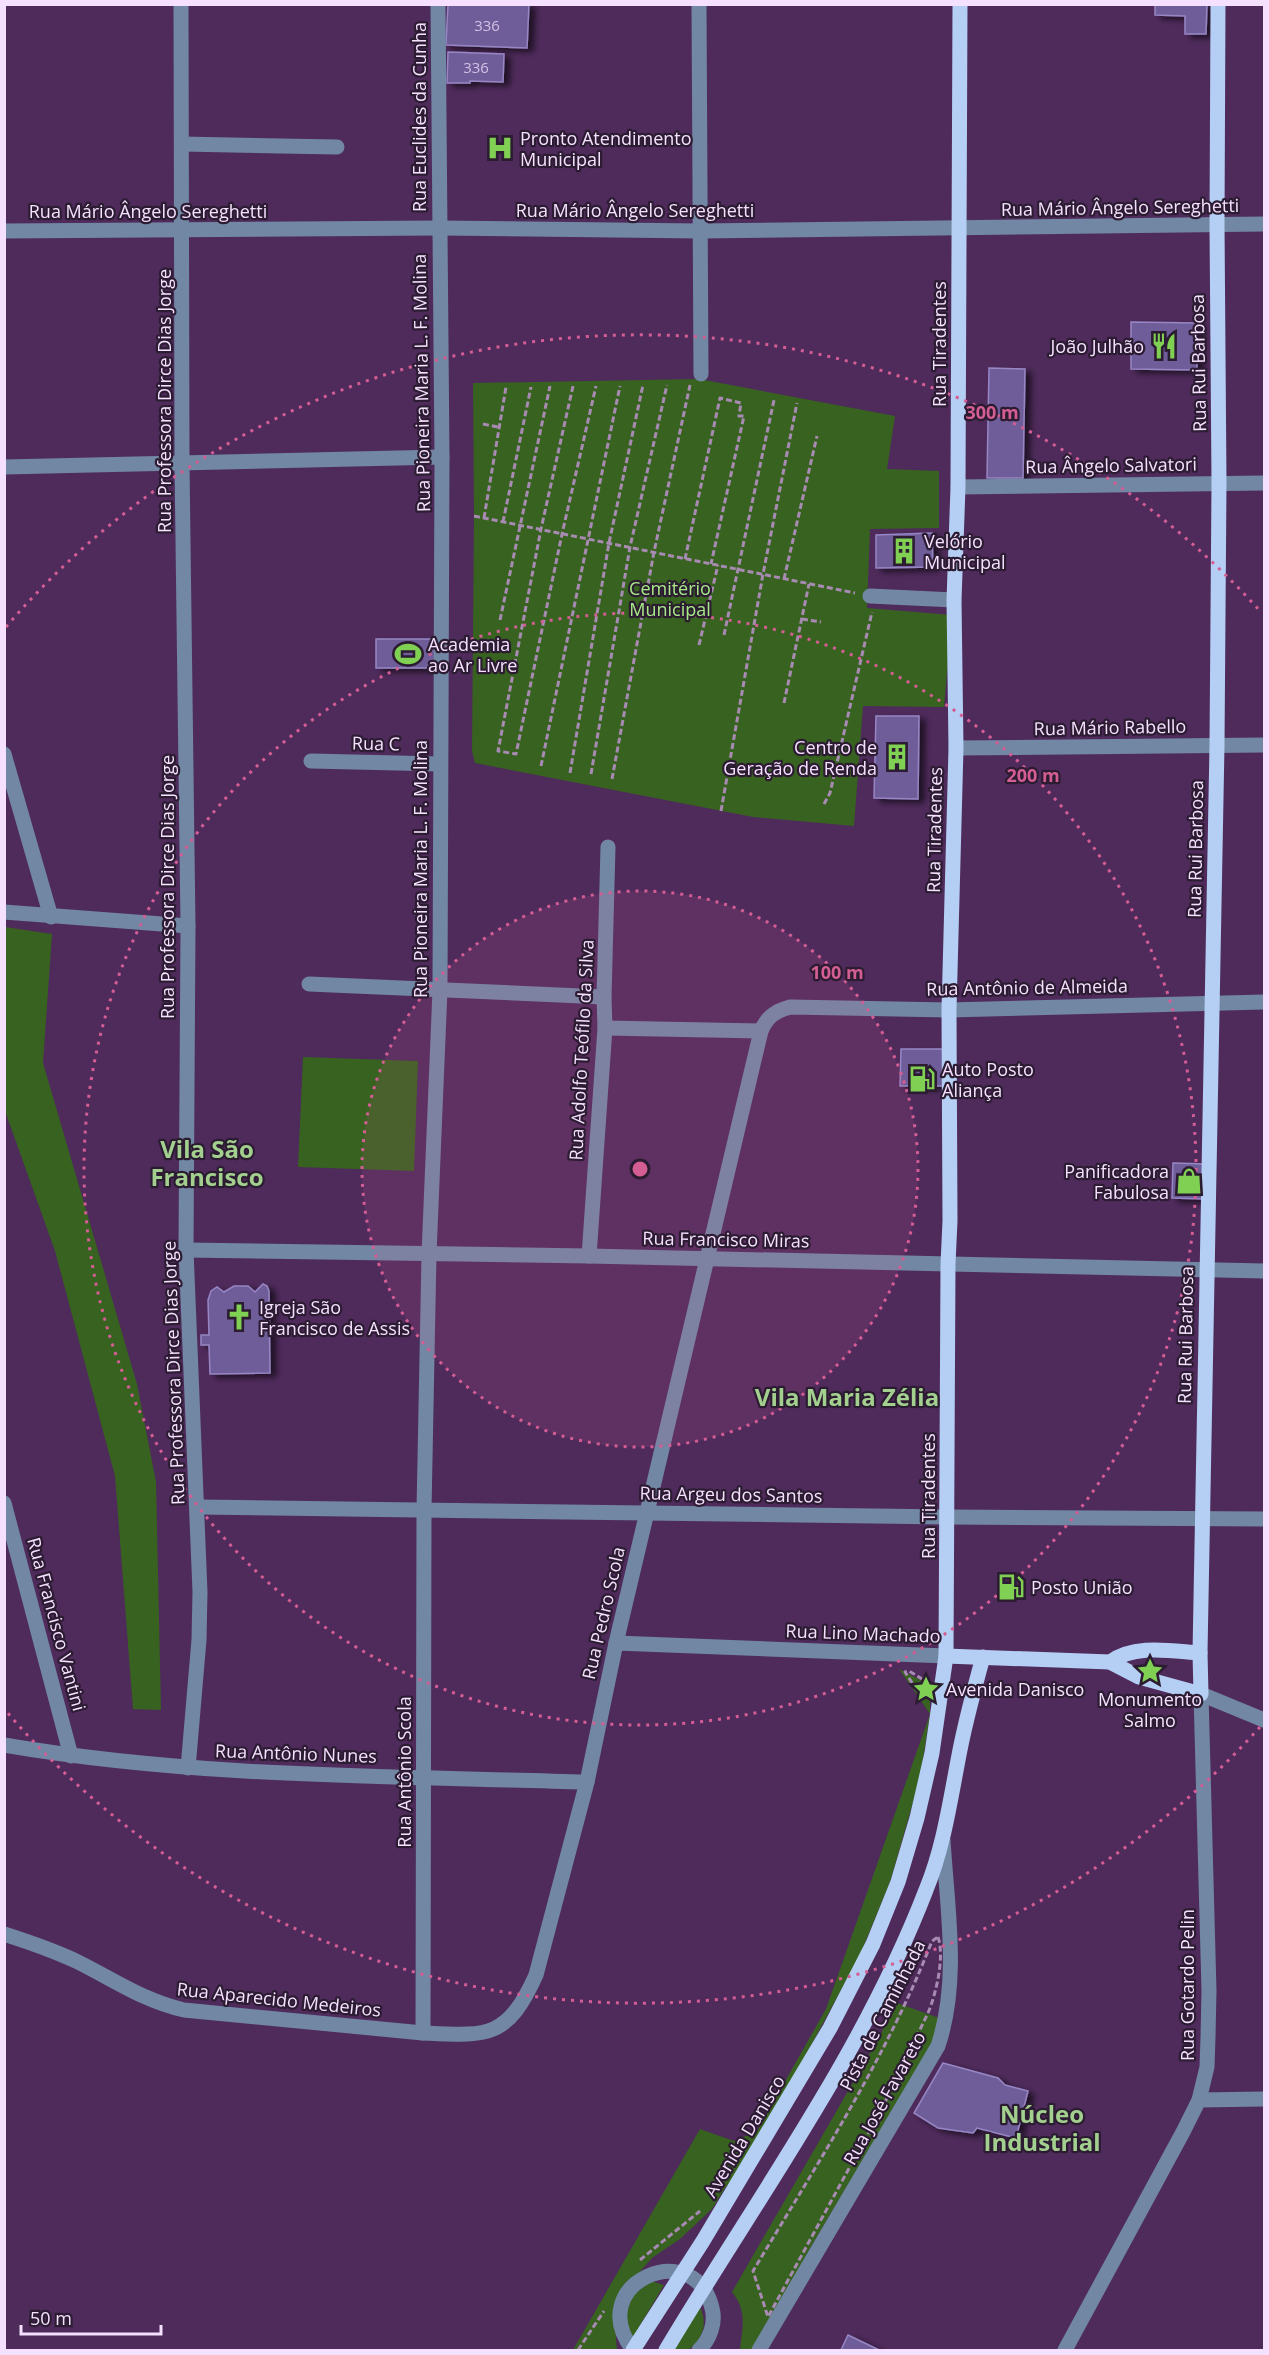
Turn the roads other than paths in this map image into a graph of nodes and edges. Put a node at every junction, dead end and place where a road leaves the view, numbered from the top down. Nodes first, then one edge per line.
1 (181, 4) edge
2 (438, 4) edge
3 (699, 4) edge
4 (960, 4) edge
5 (1218, 4) edge
6 (183, 144) junction
7 (337, 147) dead end
8 (1216, 224) junction
9 (1264, 224) edge
10 (439, 228) junction
11 (959, 229) junction
12 (183, 230) junction
13 (4, 231) edge
14 (700, 231) junction
15 (696, 379) road end
16 (442, 457) junction
17 (182, 463) junction
18 (4, 467) edge
19 (1219, 483) junction
20 (1264, 483) edge
21 (958, 487) junction
22 (873, 596) road end
23 (954, 600) junction
24 (1217, 745) junction
25 (1264, 745) edge
26 (956, 748) junction
27 (4, 754) edge
28 (311, 761) dead end
29 (440, 764) junction
30 (608, 847) dead end
31 (4, 912) edge
32 (51, 917) junction
33 (188, 926) junction
34 (309, 984) dead end
35 (440, 990) junction
36 (604, 998) junction
37 (1212, 1002) junction
38 (1264, 1002) edge
39 (949, 1010) junction
40 (605, 1028) junction
41 (761, 1031) junction
42 (186, 1250) junction
43 (429, 1254) junction
44 (589, 1256) junction
45 (706, 1258) junction
46 (948, 1264) junction
47 (1206, 1271) junction
48 (1264, 1271) edge
49 (4, 1503) edge
50 (198, 1507) junction
51 (424, 1510) junction
52 (646, 1512) junction
53 (948, 1517) junction
54 (1202, 1518) junction
55 (1264, 1519) edge
56 (616, 1643) junction
57 (1200, 1653) junction
58 (946, 1656) junction
59 (983, 1657) junction
60 (1110, 1662) junction
61 (1201, 1694) junction
62 (1264, 1720) edge
63 (4, 1745) edge
64 (71, 1756) junction
65 (188, 1768) junction
66 (423, 1777) junction
67 (587, 1782) junction
68 (943, 1838) junction
69 (4, 1934) edge
70 (536, 1975) joint
71 (423, 2034) junction
72 (1264, 2099) edge
73 (1199, 2100) junction
74 (683, 2273) junction
75 (704, 2288) junction
76 (706, 2349) edge
77 (633, 2350) edge
78 (666, 2350) edge
79 (759, 2350) edge
80 (1065, 2350) edge

1 - 6 street, Rua Professora Dirce Dias Jorge
2 - 10 street, Rua Euclides da Cunha
3 - 14 street
4 - 11 main road, Rua Tiradentes
5 - 8 main road, Rua Rui Barbosa
6 - 7 street
6 - 12 street, Rua Professora Dirce Dias Jorge
8 - 9 street, Rua Mário Ângelo Sereghetti
8 - 11 street, Rua Mário Ângelo Sereghetti
8 - 19 main road, Rua Rui Barbosa
10 - 12 street, Rua Mário Ângelo Sereghetti
10 - 14 street, Rua Mário Ângelo Sereghetti
10 - 16 street, Rua Pioneira Maria L. F. Molina
11 - 14 street, Rua Mário Ângelo Sereghetti
11 - 21 main road, Rua Tiradentes
12 - 13 street, Rua Mário Ângelo Sereghetti
12 - 17 street, Rua Professora Dirce Dias Jorge
14 - 15 street
16 - 17 street
16 - 29 street, Rua Pioneira Maria L. F. Molina
17 - 18 street
17 - 33 street, Rua Professora Dirce Dias Jorge
19 - 20 street, Rua Ângelo Salvatori
19 - 21 street, Rua Ângelo Salvatori
19 - 24 main road, Rua Rui Barbosa
21 - 23 main road, Rua Tiradentes
22 - 23 street
23 - 26 main road, Rua Tiradentes
24 - 25 street, Rua Mário Rabello
24 - 26 street, Rua Mário Rabello
24 - 37 main road, Rua Rui Barbosa
26 - 39 main road, Rua Tiradentes
27 - 32 street
28 - 29 street, Rua C
29 - 35 street, Rua Pioneira Maria L. F. Molina
30 - 36 street, Rua Adolfo Teófilo da Silva
31 - 32 street
32 - 33 street
33 - 42 street, Rua Professora Dirce Dias Jorge
34 - 35 street
35 - 36 street
35 - 43 street, Rua Pioneira Maria L. F. Molina
36 - 40 street, Rua Adolfo Teófilo da Silva
37 - 38 street, Rua Antônio de Almeida
37 - 39 street, Rua Antônio de Almeida
37 - 47 main road, Rua Rui Barbosa
39 - 41 street, Rua Antônio de Almeida
39 - 46 main road, Rua Tiradentes
40 - 41 street
40 - 44 street, Rua Adolfo Teófilo da Silva
41 - 45 street, Rua Pedro Scola
42 - 43 street, Rua Francisco Miras
42 - 50 street, Rua Professora Dirce Dias Jorge
43 - 44 street, Rua Francisco Miras
43 - 51 street, Rua Pioneira Maria L. F. Molina
44 - 45 street, Rua Francisco Miras
45 - 46 street, Rua Francisco Miras
45 - 52 street, Rua Pedro Scola
46 - 47 street, Rua Francisco Miras
46 - 53 main road, Rua Tiradentes
47 - 48 street, Rua Francisco Miras
47 - 54 main road, Rua Rui Barbosa
49 - 64 street, Rua Francisco Vantini
50 - 51 street, Rua Argeu dos Santos
50 - 65 street, Rua Professora Dirce Dias Jorge
51 - 52 street, Rua Argeu dos Santos
51 - 66 street, Rua Antônio Scola
52 - 53 street, Rua Argeu dos Santos
52 - 56 street, Rua Pedro Scola
53 - 54 street, Rua Argeu dos Santos
53 - 58 main road, Rua Tiradentes
54 - 55 street, Rua Argeu dos Santos
54 - 57 main road, Rua Rui Barbosa
56 - 58 street, Rua Lino Machado
56 - 67 street, Rua Pedro Scola
57 - 60 main road, Rua Lino Machado
57 - 61 main road, Rua Rui Barbosa
58 - 59 main road, Rua Lino Machado
58 - 74 main road, Avenida Danisco
59 - 60 main road, Rua Lino Machado
59 - 68 main road
60 - 61 main road, Rua Lino Machado
61 - 62 street, Rua Lino Machado
61 - 73 street, Rua Gotardo Pelin
63 - 64 street, Rua Antônio Nunes
64 - 65 street, Rua Antônio Nunes
65 - 66 street, Rua Antônio Nunes
66 - 67 street, Rua Antônio Nunes
66 - 71 street, Rua Antônio Scola
67 - 70 street, Rua Pedro Scola
68 - 75 main road
68 - 79 street, Rua José Favareto
69 - 71 street, Rua Aparecido Medeiros
70 - 71 street, Rua Aparecido Medeiros
72 - 73 street
73 - 80 street, Rua Gotardo Pelin
74 - 75 street
74 - 77 main road, Avenida Danisco
74 - 77 street
75 - 76 street
75 - 78 main road

